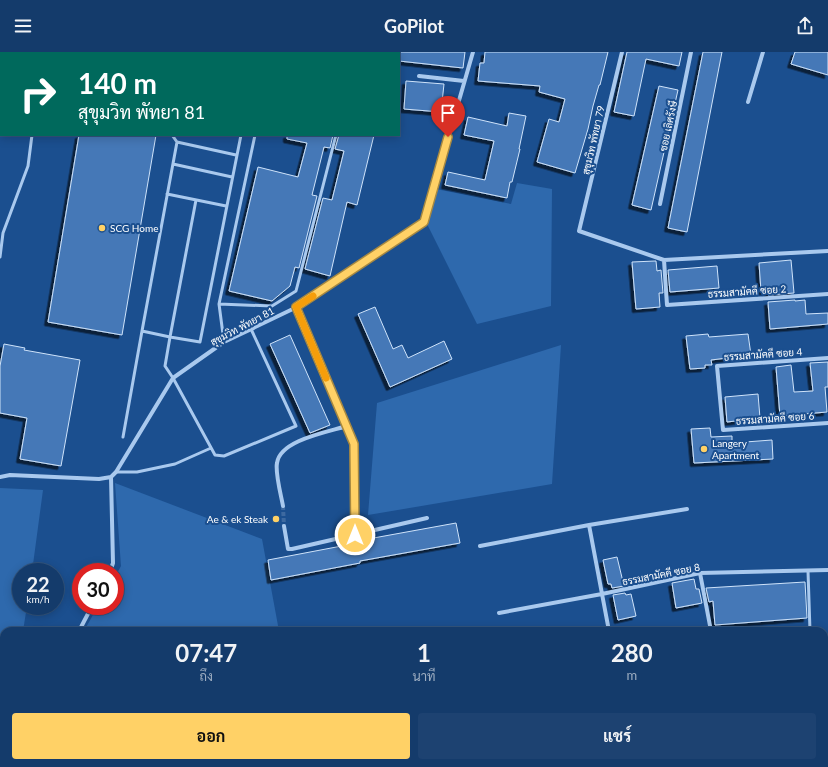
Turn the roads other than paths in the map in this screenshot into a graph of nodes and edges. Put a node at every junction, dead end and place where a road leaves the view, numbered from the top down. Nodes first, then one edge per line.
1 (473, 52) edge
2 (622, 52) edge
3 (691, 52) edge
4 (763, 52) edge
5 (419, 76) dead end
6 (464, 81) junction
7 (748, 102) dead end
8 (32, 136) edge
9 (173, 136) edge
10 (240, 136) edge
11 (255, 136) edge
12 (336, 136) edge
13 (177, 142) junction
14 (236, 155) junction
15 (173, 164) junction
16 (232, 177) junction
17 (167, 194) junction
18 (196, 200) junction
19 (660, 204) dead end
20 (226, 206) junction
21 (828, 250) edge
22 (0, 257) edge
23 (664, 260) junction
24 (828, 294) edge
25 (219, 304) junction
26 (296, 307) junction
27 (251, 329) junction
28 (142, 331) junction
29 (170, 337) junction
30 (224, 342) junction
31 (828, 358) edge
32 (173, 378) junction
33 (828, 423) edge
34 (347, 426) junction
35 (723, 430) joint
36 (123, 437) dead end
37 (211, 448) junction
38 (116, 472) junction
39 (0, 477) edge
40 (111, 477) junction
41 (283, 506) tunnel mouth
42 (687, 509) dead end
43 (427, 518) dead end
44 (589, 525) junction
45 (284, 526) tunnel mouth
46 (355, 535) junction
47 (480, 546) dead end
48 (113, 563) edge
49 (828, 570) edge
50 (808, 571) junction
51 (700, 574) junction
52 (602, 594) junction
53 (499, 613) dead end
54 (87, 615) edge
55 (81, 627) edge
56 (608, 627) edge
57 (710, 627) edge
58 (810, 627) edge

1 - 6 street, สุขุมวิท พัทยา 81
2 - 23 street, สุขุมวิท พัทยา 79
3 - 19 street, ซอย เลิศรังษี
4 - 7 street
5 - 6 street
6 - 26 street, สุขุมวิท พัทยา 81
8 - 22 lane
9 - 13 lane
10 - 14 lane
11 - 25 lane
12 - 25 lane
13 - 14 lane
13 - 15 lane
14 - 16 lane
15 - 16 lane
15 - 17 lane
16 - 20 lane
17 - 18 lane
17 - 28 lane
18 - 20 lane
18 - 29 lane
20 - 29 lane
21 - 23 street
23 - 24 street, ธรรมสามัคคี ซอย 2
25 - 30 lane
26 - 27 street, สุขุมวิท พัทยา 81
26 - 34 street
27 - 30 street, สุขุมวิท พัทยา 81
27 - 37 lane
28 - 29 lane
28 - 36 lane
29 - 32 lane
30 - 32 street, สุขุมวิท พัทยา 81
31 - 35 street, ธรรมสามัคคี ซอย 4
32 - 37 lane
32 - 38 street, สุขุมวิท พัทยา 81
33 - 35 street, ธรรมสามัคคี ซอย 6
34 - 41 street
34 - 46 street
37 - 38 lane
38 - 40 street, สุขุมวิท พัทยา 81
39 - 40 street
40 - 48 street
42 - 44 street
43 - 46 street
44 - 47 street
44 - 52 street
45 - 46 street
49 - 50 street, ธรรมสามัคคี ซอย 8
50 - 51 street, ธรรมสามัคคี ซอย 8
50 - 58 lane
51 - 52 street, ธรรมสามัคคี ซอย 8
51 - 57 street
52 - 53 street, ธรรมสามัคคี ซอย 8
52 - 56 street
54 - 55 street

